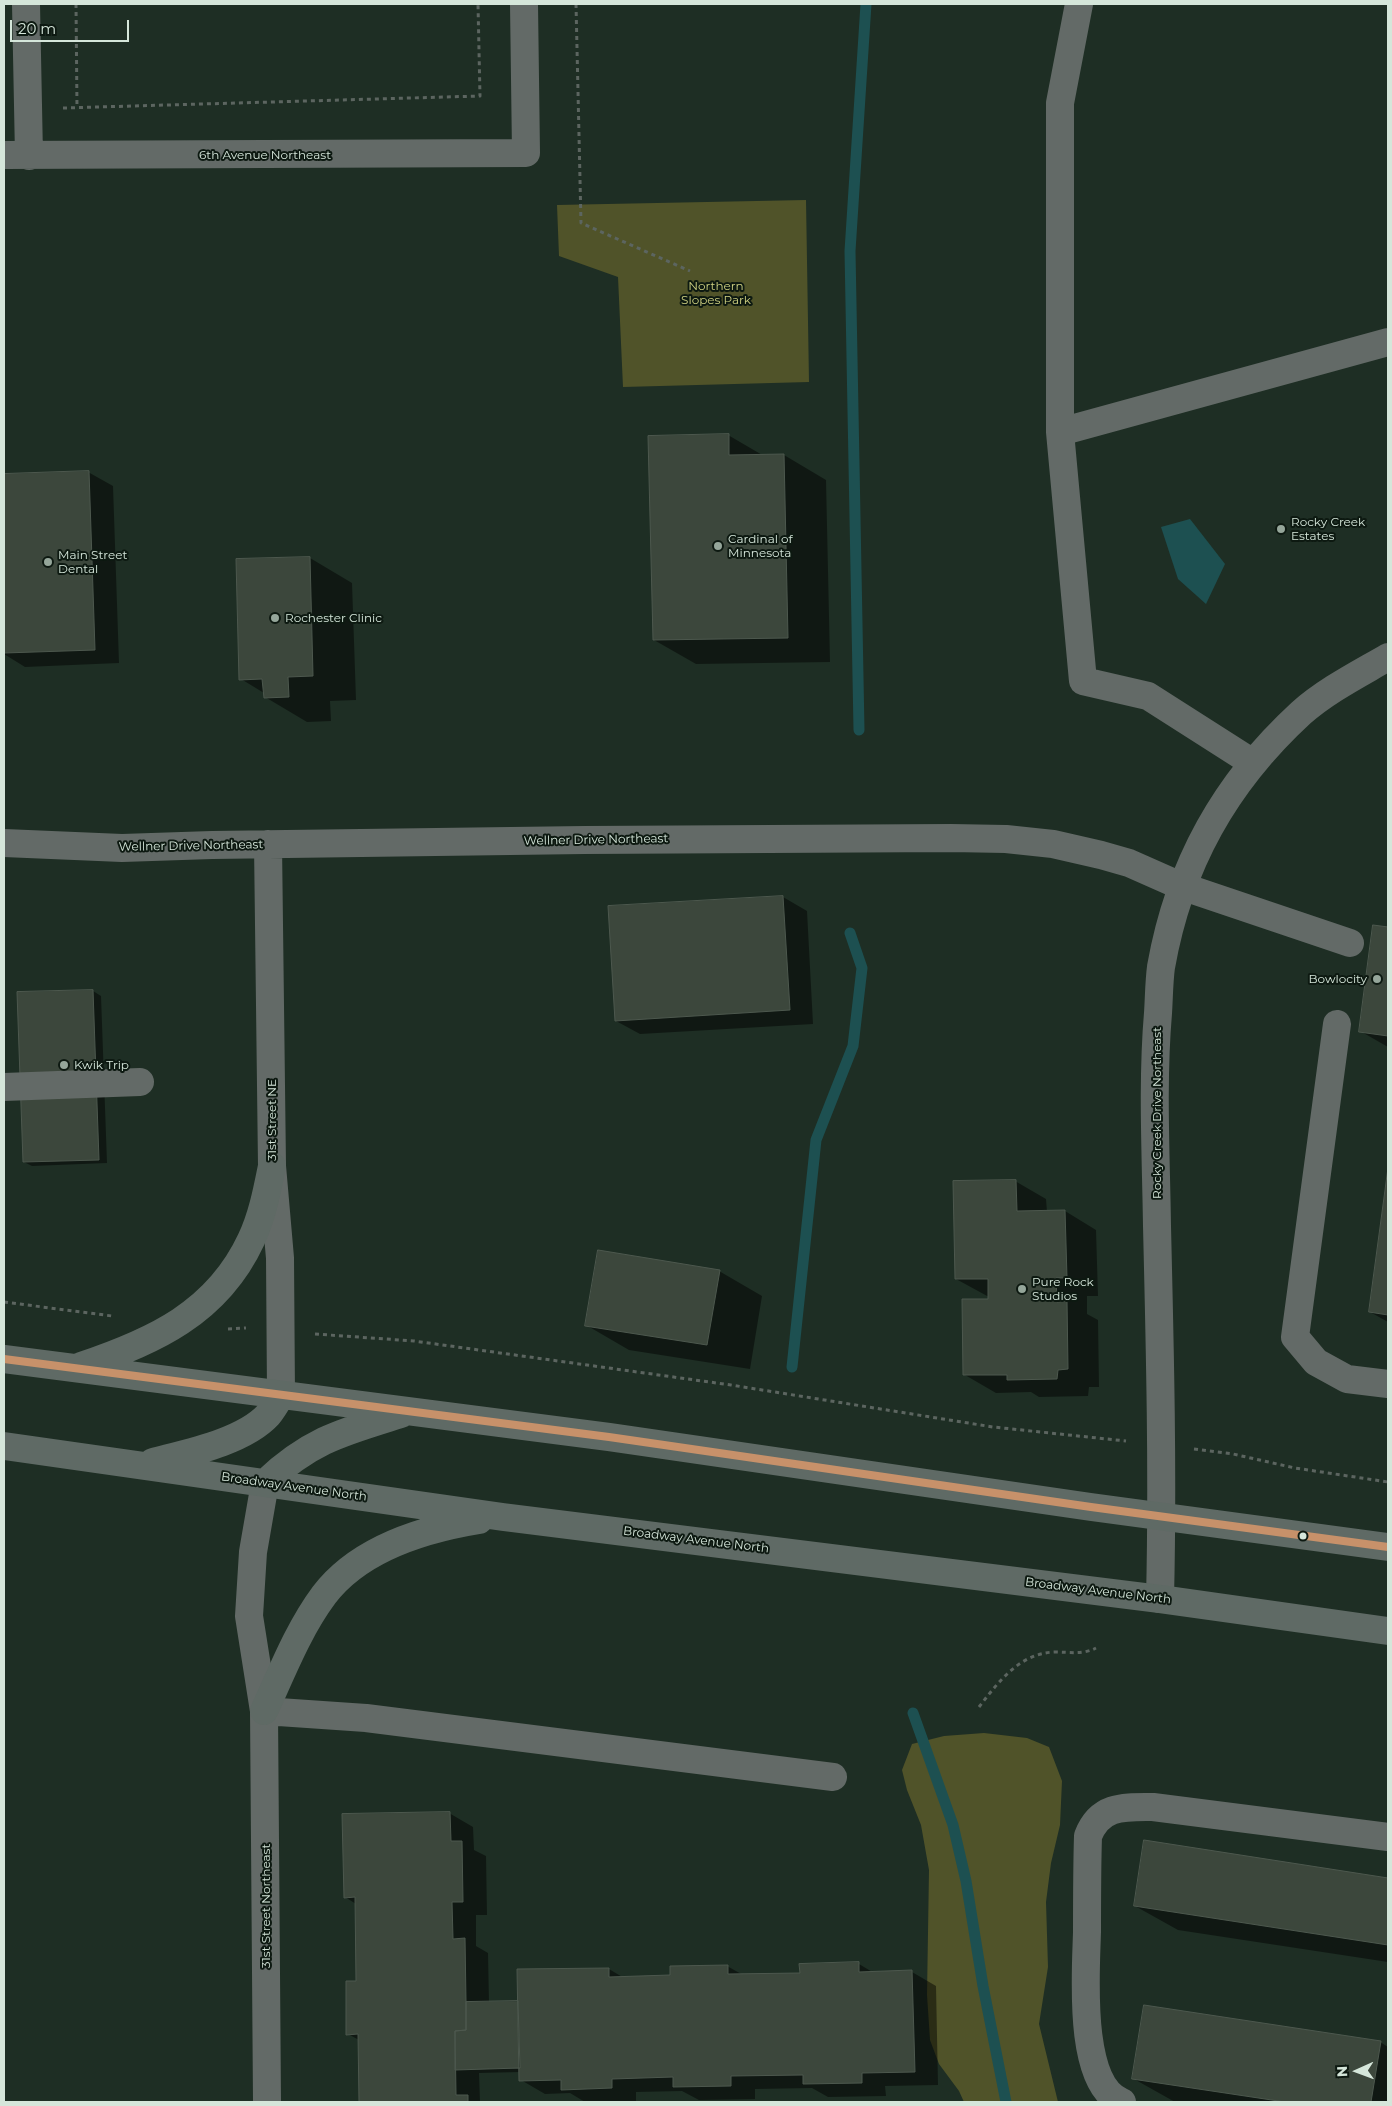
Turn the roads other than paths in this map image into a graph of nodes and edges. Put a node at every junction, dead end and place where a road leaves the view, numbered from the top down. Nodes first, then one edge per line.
1 (26, 4) edge
2 (524, 4) edge
3 (1080, 4) edge
4 (16, 156) edge
5 (1388, 342) edge
6 (1060, 432) junction
7 (1388, 657) edge
8 (1253, 763) junction
9 (4, 842) edge
10 (268, 844) junction
11 (1181, 886) junction
12 (1350, 944) dead end
13 (1337, 1024) dead end
14 (140, 1082) dead end
15 (4, 1088) edge
16 (272, 1166) junction
17 (4, 1358) edge
18 (75, 1368) junction
19 (1388, 1384) edge
20 (281, 1395) junction
21 (412, 1411) junction
22 (4, 1446) edge
23 (142, 1465) junction
24 (265, 1483) junction
25 (503, 1516) junction
26 (1162, 1517) junction
27 (1388, 1547) edge
28 (1160, 1599) junction
29 (1388, 1631) edge
30 (264, 1711) junction
31 (834, 1777) dead end
32 (1388, 1837) edge
33 (272, 2098) edge
34 (1122, 2102) edge

1 - 4 street
2 - 4 street, 6th Avenue Northeast
3 - 6 street
5 - 6 street
6 - 8 street
7 - 8 street, Rocky Creek Drive Northeast
8 - 11 street, Rocky Creek Drive Northeast
9 - 10 street, Wellner Drive Northeast
10 - 11 street, Wellner Drive Northeast
10 - 16 street, 31st Street NE
11 - 12 street, Wellner Drive Northeast
11 - 26 street, Rocky Creek Drive Northeast
13 - 19 street
14 - 15 street
16 - 18 main road
16 - 20 street, 31st Street NE
17 - 18 main road
18 - 20 main road
20 - 21 main road
20 - 23 main road
21 - 24 main road
21 - 26 main road
22 - 23 main road, Broadway Avenue North
23 - 24 main road, Broadway Avenue North
24 - 25 main road, Broadway Avenue North
24 - 30 street, 31st Street Northeast
25 - 28 main road, Broadway Avenue North
25 - 30 main road
26 - 27 main road
26 - 28 street, Rocky Creek Drive Northeast
28 - 29 main road, Broadway Avenue North
30 - 31 street
30 - 33 street, 31st Street Northeast
32 - 34 street

